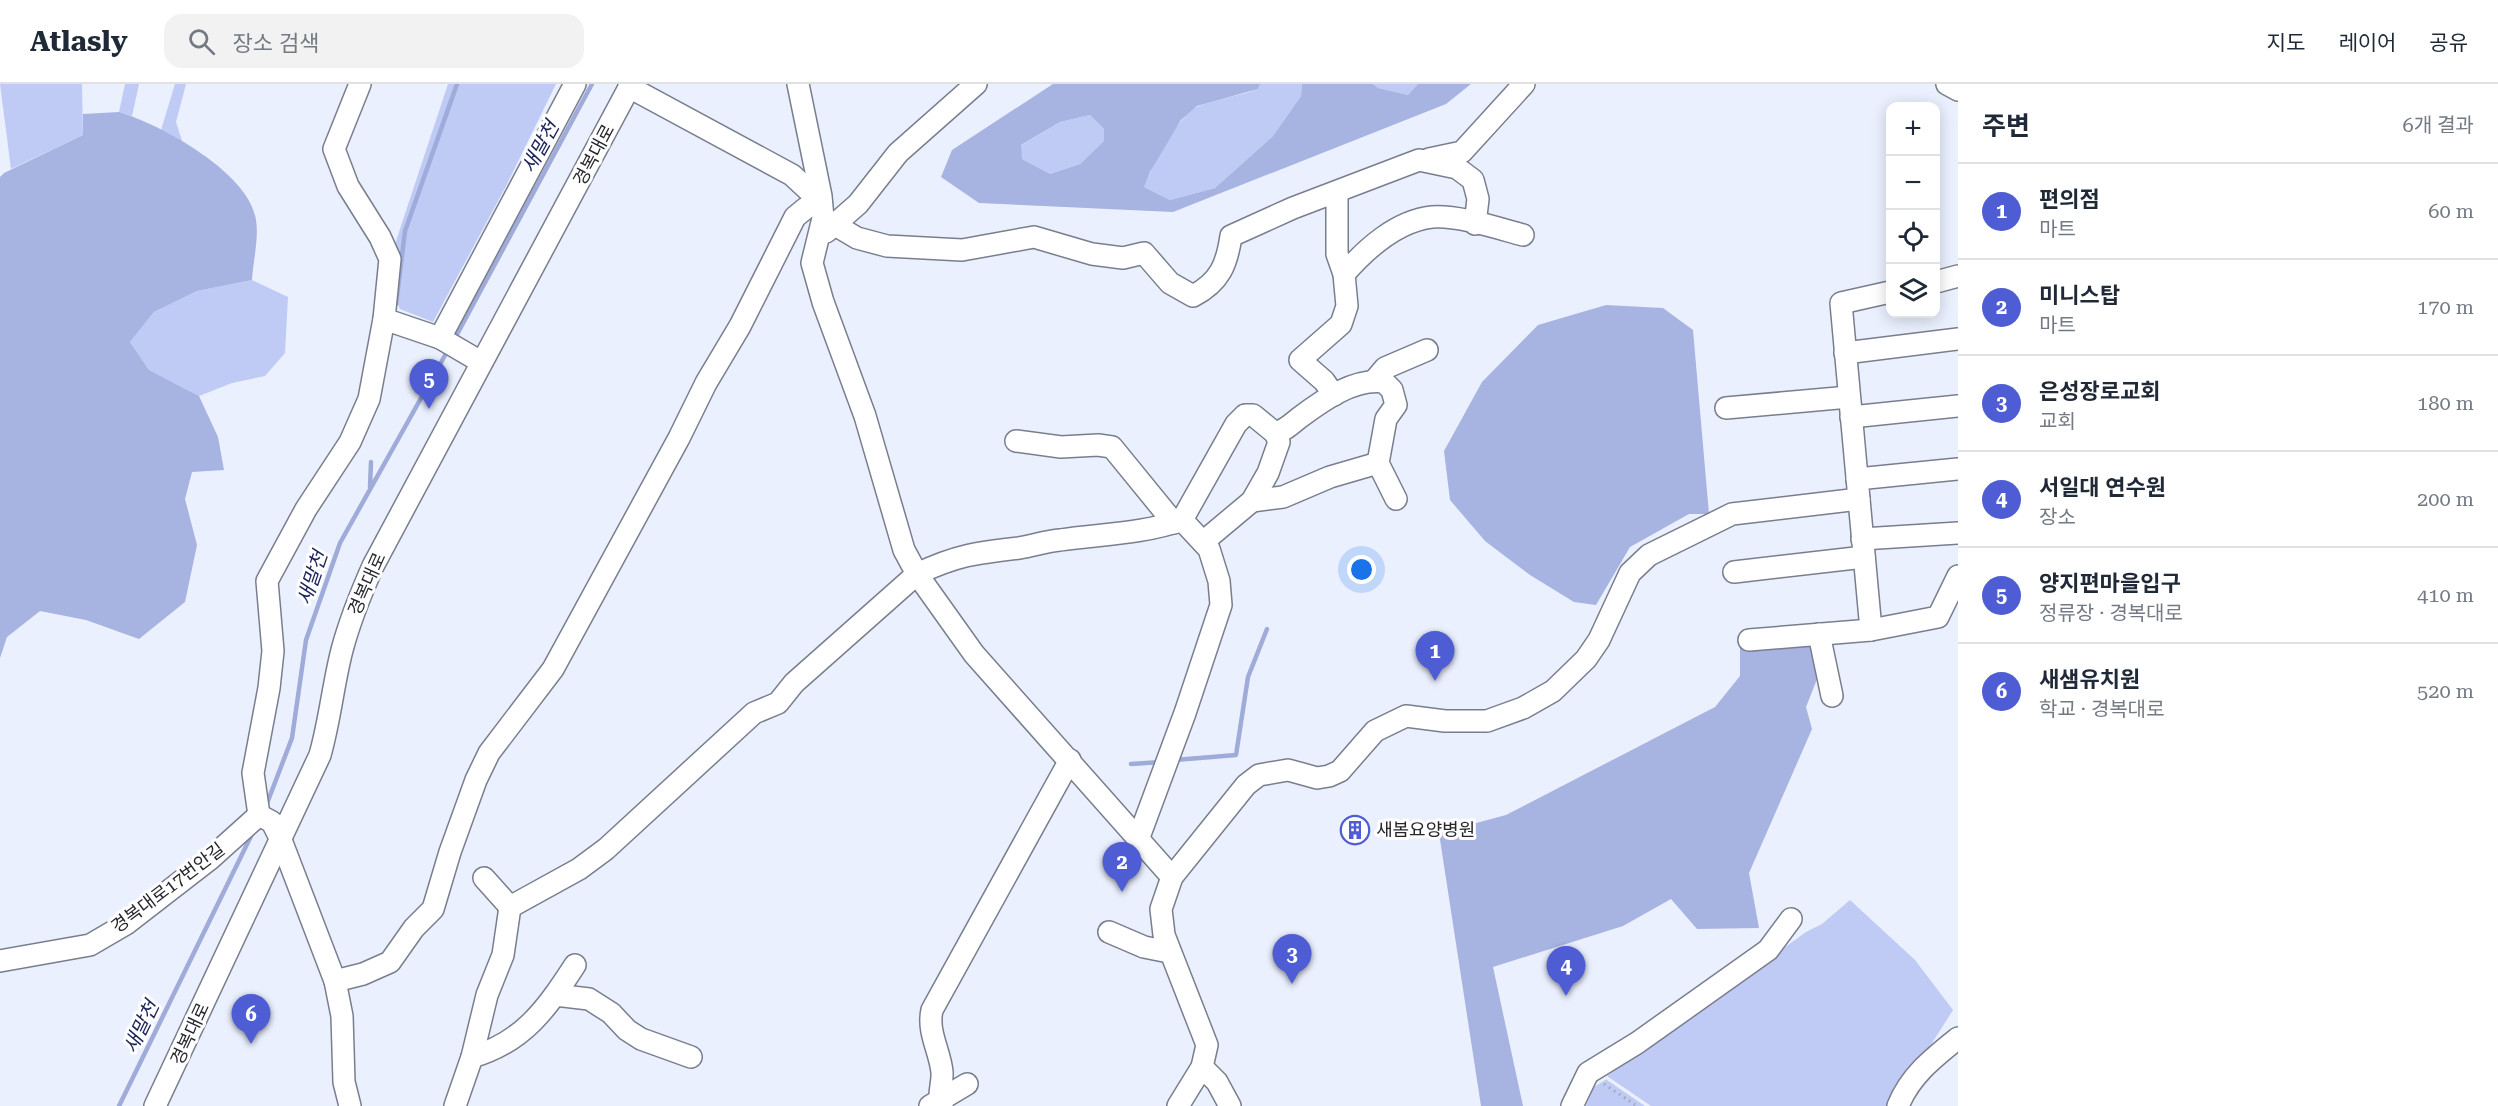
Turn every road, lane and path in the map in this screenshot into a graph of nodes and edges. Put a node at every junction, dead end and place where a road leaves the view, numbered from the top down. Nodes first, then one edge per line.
1 (360, 84) edge
2 (575, 84) edge
3 (798, 84) edge
4 (976, 84) edge
5 (1524, 84) edge
6 (1947, 84) edge
7 (630, 86) edge
8 (1958, 90) edge
9 (1419, 160) junction
10 (1337, 192) junction
11 (821, 202) junction
12 (1475, 224) junction
13 (826, 231) junction
14 (1523, 235) dead end
15 (1344, 274) junction
16 (1958, 276) edge
17 (1940, 281) edge
18 (1886, 293) edge
19 (384, 319) junction
20 (440, 338) junction
21 (1958, 339) edge
22 (1427, 350) dead end
23 (1845, 353) junction
24 (481, 362) junction
25 (1374, 381) junction
26 (1334, 394) junction
27 (1958, 406) edge
28 (1850, 407) junction
29 (1726, 408) dead end
30 (1275, 433) junction
31 (1016, 441) dead end
32 (1378, 463) junction
33 (1958, 469) edge
34 (1858, 489) junction
35 (1396, 499) dead end
36 (1251, 501) junction
37 (1178, 522) junction
38 (1958, 533) edge
39 (1203, 542) junction
40 (1863, 548) junction
41 (1734, 572) dead end
42 (917, 574) junction
43 (1958, 576) edge
44 (1870, 630) junction
45 (1819, 634) junction
46 (1749, 640) dead end
47 (1832, 696) dead end
48 (1070, 760) junction
49 (271, 826) junction
50 (1139, 837) junction
51 (1172, 877) junction
52 (484, 878) dead end
53 (510, 907) junction
54 (1791, 919) dead end
55 (1109, 932) dead end
56 (1170, 952) junction
57 (0, 961) edge
58 (575, 965) dead end
59 (335, 981) junction
60 (555, 995) junction
61 (1958, 1038) edge
62 (472, 1057) junction
63 (691, 1057) dead end
64 (1202, 1067) junction
65 (1588, 1073) junction
66 (967, 1084) dead end
67 (937, 1104) edge
68 (155, 1106) edge
69 (350, 1106) edge
70 (455, 1106) edge
71 (1178, 1106) edge
72 (1230, 1106) edge
73 (1572, 1106) edge
74 (1637, 1106) edge
75 (1898, 1106) edge

1 - 19 street
2 - 20 street
3 - 11 street
4 - 13 street
5 - 9 street
6 - 8 street
7 - 11 street
7 - 24 street, 경복대로
9 - 10 street
9 - 12 street
10 - 13 street
10 - 15 street
11 - 13 street
11 - 59 street
12 - 14 street
12 - 15 street
13 - 42 street
15 - 26 street
16 - 17 street
18 - 23 street
19 - 20 street
19 - 49 street
20 - 24 street
21 - 23 street
22 - 25 street
23 - 28 street
24 - 49 street, 경복대로
25 - 26 street
25 - 32 street
26 - 30 street
27 - 28 street
28 - 29 street
28 - 34 street
30 - 36 street
30 - 37 street
31 - 37 street
32 - 35 street
32 - 36 street
33 - 34 street
34 - 40 street
34 - 51 street
36 - 39 street
37 - 39 street
37 - 42 street
38 - 40 street
39 - 50 street
40 - 41 street
40 - 44 street
42 - 48 street
42 - 53 street
43 - 44 street
44 - 45 street
45 - 46 street
45 - 47 street
48 - 50 street
48 - 67 street
49 - 57 street, 경복대로17번안길
49 - 59 street
49 - 68 street, 경복대로
50 - 51 street
51 - 56 street
52 - 53 street
53 - 62 street
54 - 65 street
55 - 56 street
56 - 64 street
58 - 60 street
59 - 69 street
60 - 62 street
60 - 63 street
61 - 75 street
62 - 70 street
64 - 71 street
64 - 72 street
65 - 73 street
65 - 74 path
66 - 67 street

